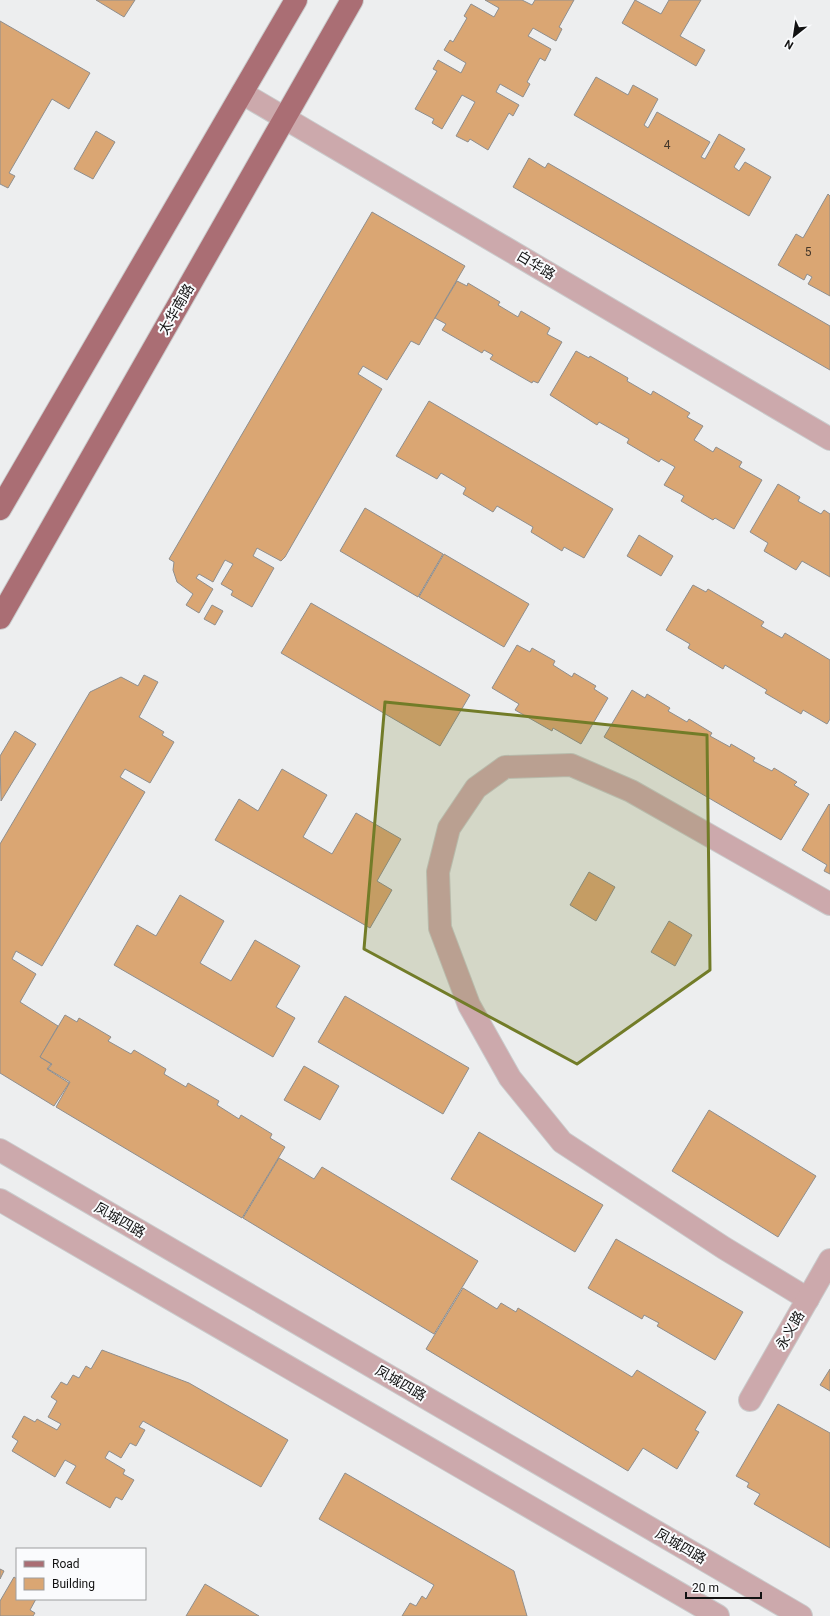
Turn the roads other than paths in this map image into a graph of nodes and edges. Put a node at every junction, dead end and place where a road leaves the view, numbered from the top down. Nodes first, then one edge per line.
1 (296, 0) edge
2 (352, 0) edge
3 (242, 93) junction
4 (286, 117) junction
5 (830, 439) edge
6 (0, 509) edge
7 (0, 618) edge
8 (830, 904) edge
9 (0, 1150) edge
10 (0, 1200) edge
11 (830, 1260) edge
12 (808, 1299) junction
13 (750, 1400) dead end
14 (718, 1616) edge
15 (801, 1616) edge

1 - 3 main road
2 - 4 main road, 太华南路
3 - 4 street, 白华路
3 - 6 main road
4 - 5 street, 白华路
4 - 7 main road, 太华南路
8 - 12 street
9 - 15 street, 凤城四路
10 - 14 street
11 - 12 street, 永义路
12 - 13 street, 永义路

